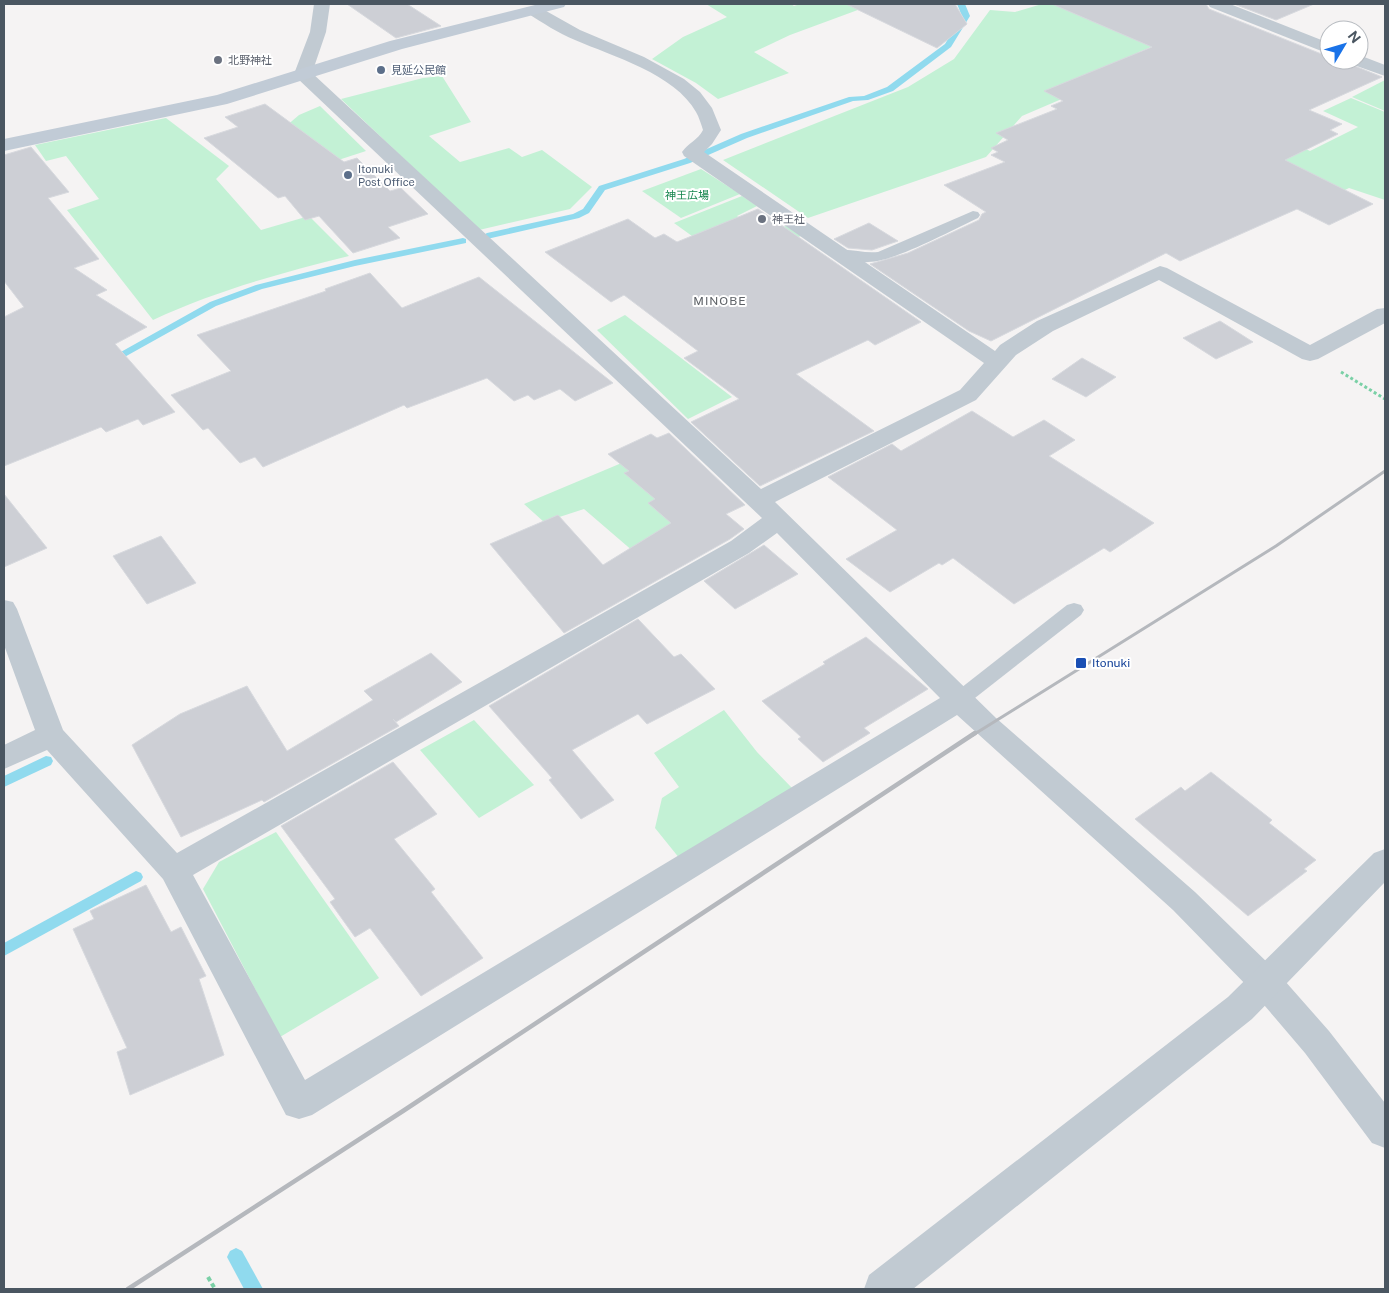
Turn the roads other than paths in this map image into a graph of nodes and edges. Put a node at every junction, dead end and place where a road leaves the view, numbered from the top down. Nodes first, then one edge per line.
1 (322, 4) edge
2 (558, 4) edge
3 (1216, 4) edge
4 (533, 10) junction
5 (1319, 45) edge
6 (1369, 65) edge
7 (1385, 71) edge
8 (303, 74) junction
9 (4, 145) edge
10 (973, 215) dead end
11 (839, 254) junction
12 (1385, 314) edge
13 (997, 362) junction
14 (768, 510) junction
15 (4, 609) edge
16 (1074, 610) dead end
17 (959, 700) junction
18 (51, 734) junction
19 (4, 758) edge
20 (1385, 862) edge
21 (174, 870) junction
22 (1265, 982) junction
23 (1385, 1131) edge
24 (883, 1289) edge

1 - 8 street
2 - 4 main road
3 - 5 street
4 - 8 main road
4 - 11 street
6 - 7 street
8 - 9 main road
8 - 14 street
10 - 11 lane
11 - 13 street
12 - 13 street
13 - 14 street
14 - 17 street
14 - 21 street
15 - 18 street
16 - 17 lane
17 - 21 street
17 - 22 street
18 - 19 street
18 - 21 street
20 - 22 street
22 - 23 street
22 - 24 street

